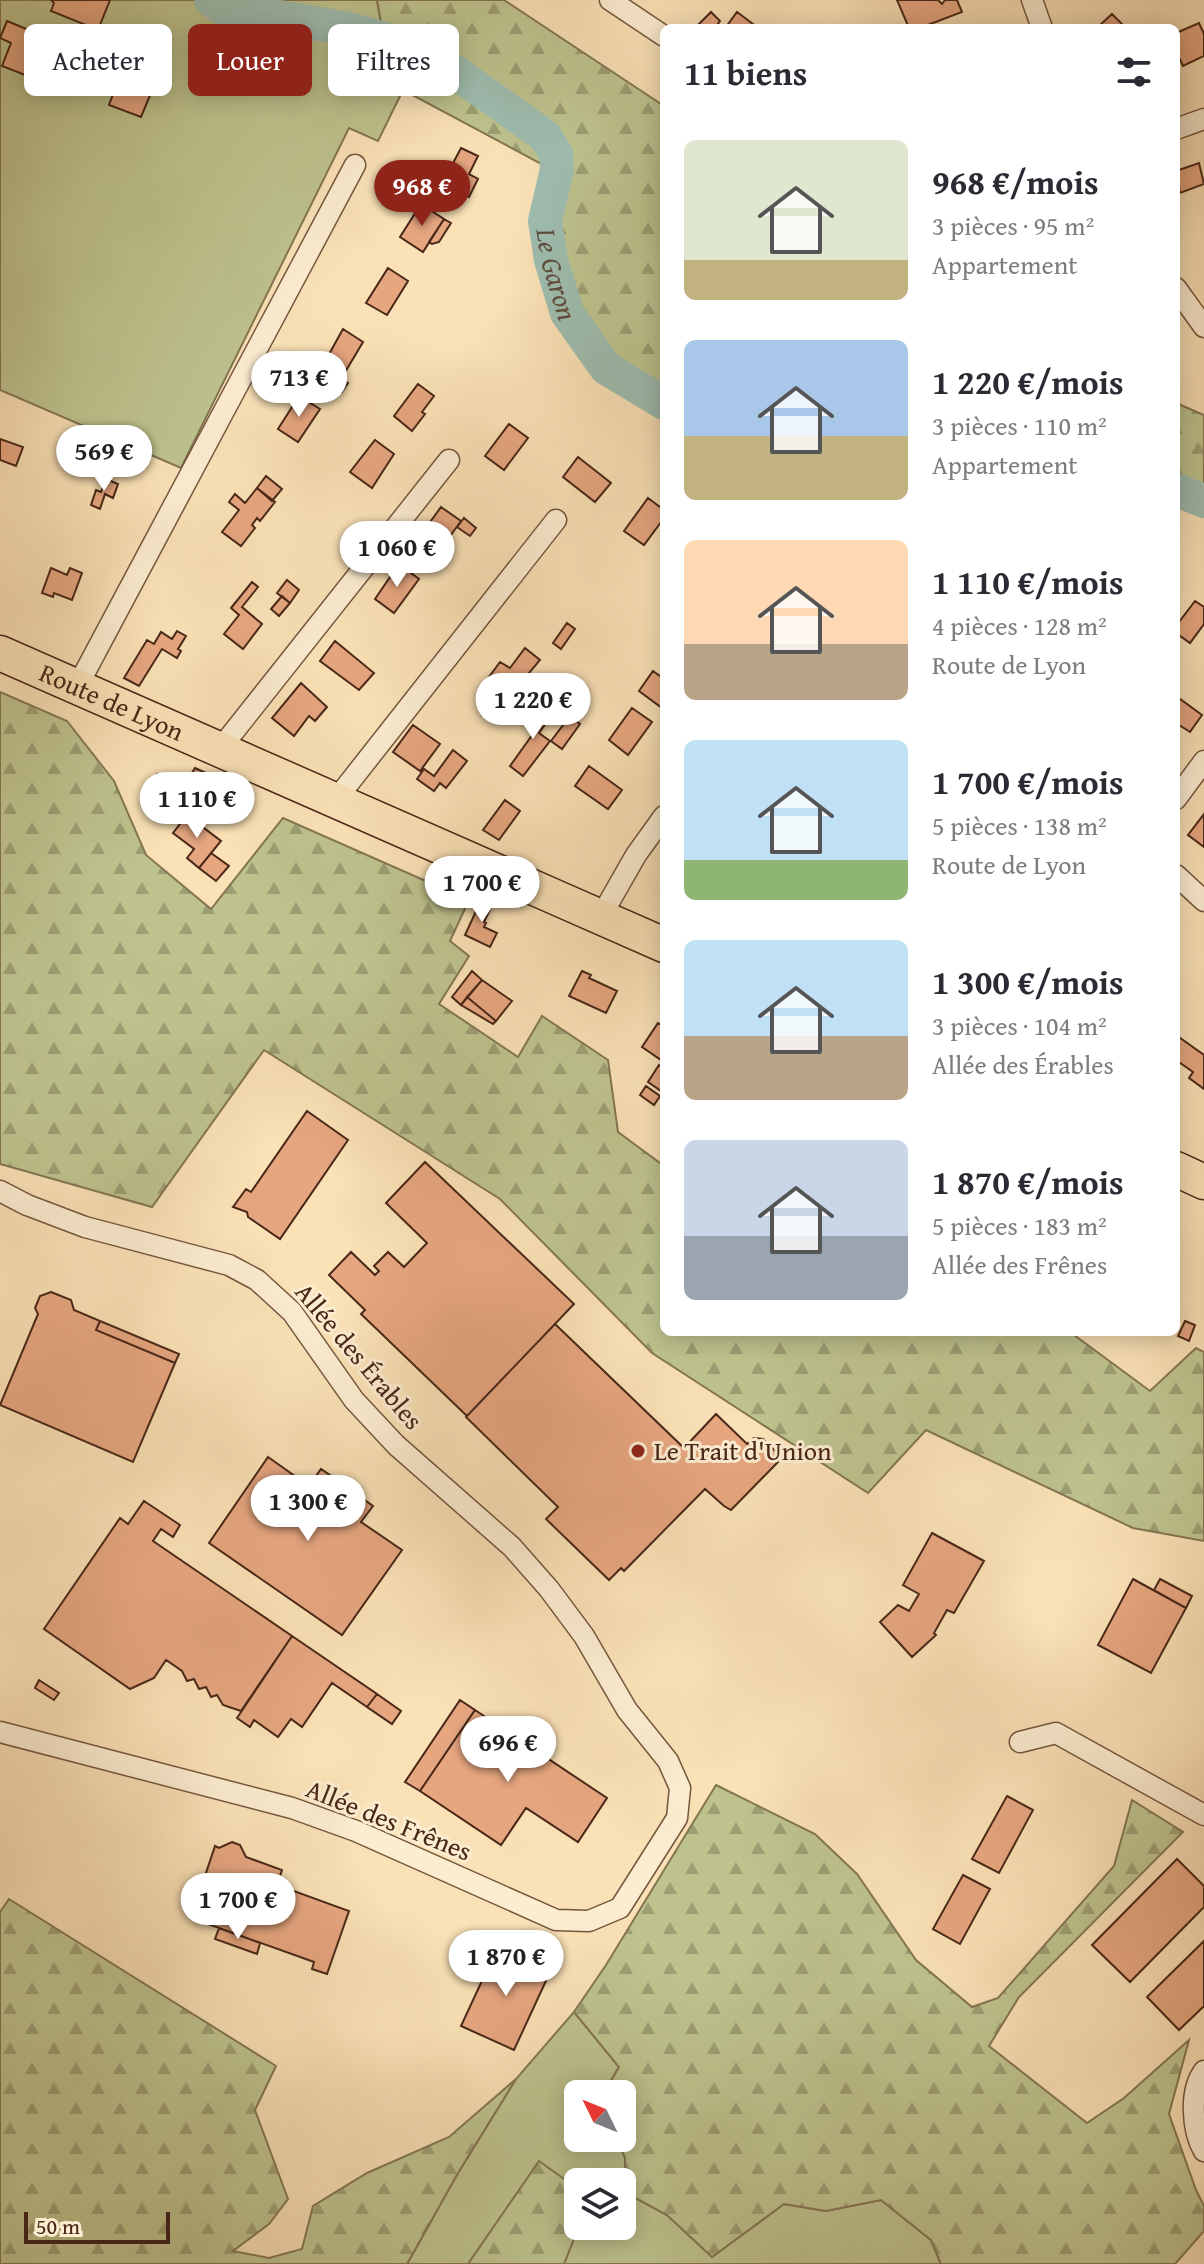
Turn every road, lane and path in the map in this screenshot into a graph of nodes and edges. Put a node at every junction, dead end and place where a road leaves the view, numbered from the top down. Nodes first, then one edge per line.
1 (610, 0) edge
2 (1032, 0) edge
3 (1041, 24) edge
4 (660, 33) edge
5 (1204, 119) edge
6 (1180, 128) edge
7 (355, 165) dead end
8 (1180, 294) edge
9 (1204, 327) edge
10 (449, 460) dead end
11 (556, 520) dead end
12 (0, 653) edge
13 (77, 687) junction
14 (220, 749) junction
15 (1204, 761) edge
16 (1180, 794) edge
17 (334, 802) junction
18 (660, 822) edge
19 (1180, 879) edge
20 (1204, 901) edge
21 (600, 918) junction
22 (660, 943) edge
23 (1180, 1171) edge
24 (1204, 1182) edge
25 (0, 1191) edge
26 (0, 1732) edge
27 (1020, 1742) dead end
28 (680, 1788) joint
29 (1204, 1815) edge
30 (1204, 2071) edge
31 (1204, 2151) edge

1 - 4 street
2 - 3 street
5 - 6 street
7 - 13 street
8 - 9 street
10 - 14 street
11 - 17 street
12 - 13 main road, Route de Lyon
13 - 14 main road, Route de Lyon
14 - 17 main road, Route de Lyon
15 - 16 street
17 - 21 main road, Route de Lyon
18 - 21 street
19 - 20 street
21 - 22 main road, Route de Lyon
23 - 24 main road
25 - 28 street, Allée des Érables
26 - 28 street, Allée des Frênes
27 - 29 street
30 - 31 street

